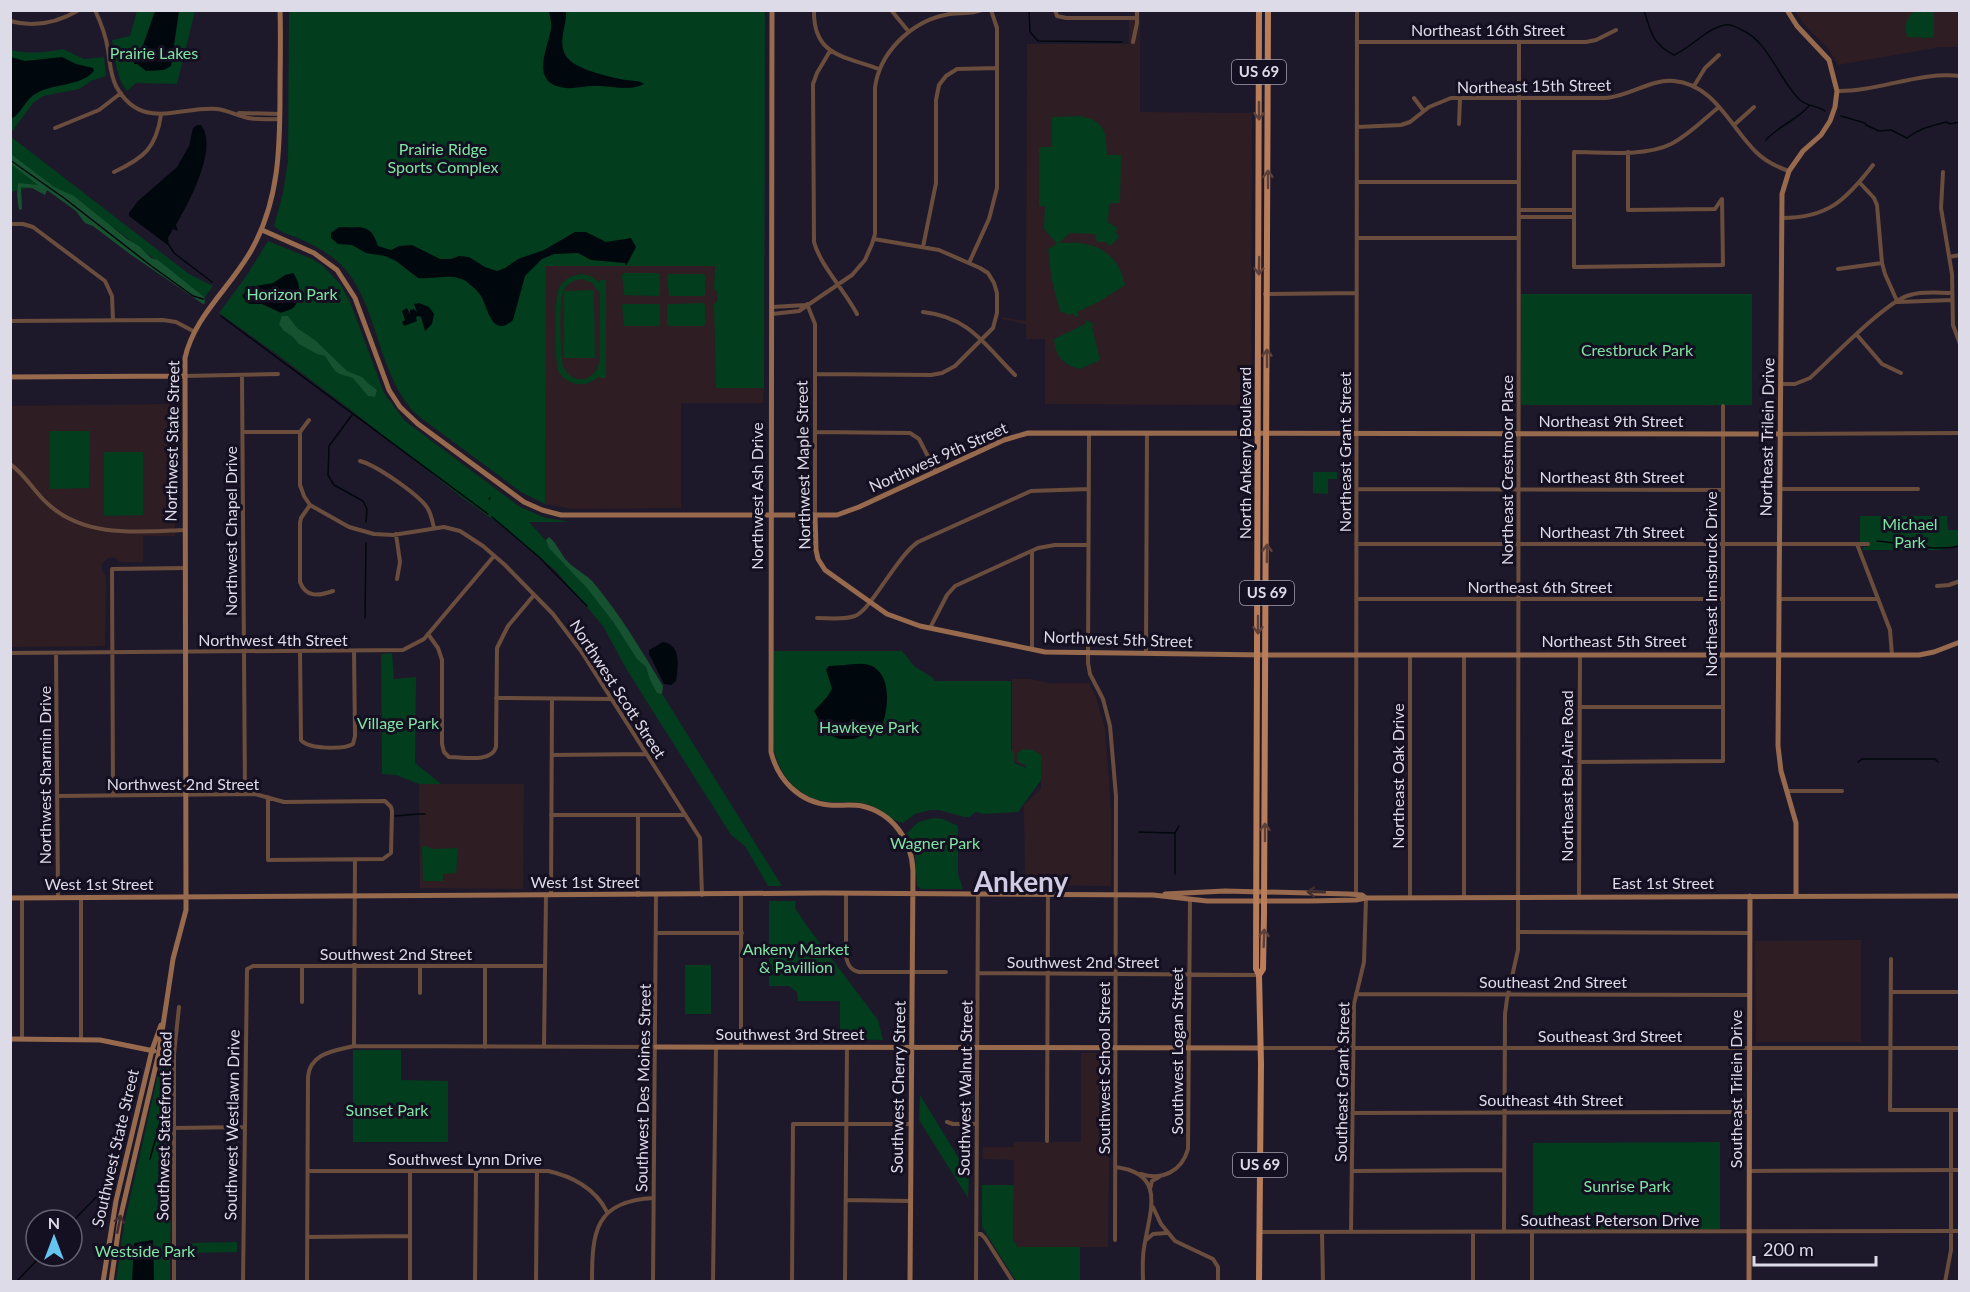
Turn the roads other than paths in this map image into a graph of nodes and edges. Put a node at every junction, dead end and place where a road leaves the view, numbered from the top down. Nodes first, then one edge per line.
1 (79, 10) edge
2 (95, 10) edge
3 (280, 10) edge
4 (772, 10) edge
5 (814, 10) edge
6 (891, 10) edge
7 (982, 10) edge
8 (991, 10) edge
9 (1055, 10) edge
10 (1137, 10) edge
11 (1259, 10) edge
12 (1268, 10) edge
13 (1358, 10) edge
14 (1787, 10) edge
15 (1137, 18) junction
16 (10, 21) edge
17 (1616, 30) dead end
18 (909, 32) junction
19 (1133, 42) dead end
20 (1358, 42) junction
21 (1519, 42) junction
22 (830, 51) junction
23 (1719, 55) dead end
24 (997, 68) junction
25 (879, 69) junction
26 (1959, 76) edge
27 (1694, 86) junction
28 (1837, 91) junction
29 (121, 93) junction
30 (1414, 98) dead end
31 (1460, 98) junction
32 (1519, 98) junction
33 (1719, 107) junction
34 (1754, 107) dead end
35 (1423, 110) junction
36 (161, 115) junction
37 (280, 116) junction
38 (1459, 124) dead end
39 (1734, 125) junction
40 (1357, 127) junction
41 (55, 128) dead end
42 (1628, 152) junction
43 (1873, 165) dead end
44 (1789, 171) junction
45 (114, 172) dead end
46 (1943, 172) dead end
47 (1358, 182) junction
48 (1519, 182) junction
49 (1860, 183) junction
50 (1715, 209) junction
51 (1519, 210) junction
52 (1574, 210) junction
53 (1723, 211) junction
54 (1519, 217) junction
55 (1574, 217) junction
56 (1782, 218) junction
57 (10, 224) edge
58 (262, 230) junction
59 (1357, 238) junction
60 (1519, 238) junction
61 (874, 239) junction
62 (923, 247) junction
63 (1959, 255) edge
64 (1949, 256) junction
65 (969, 262) junction
66 (1882, 263) junction
67 (1838, 269) dead end
68 (839, 284) junction
69 (1357, 293) junction
70 (1952, 293) junction
71 (1258, 294) junction
72 (1267, 294) junction
73 (1952, 300) junction
74 (1897, 302) junction
75 (807, 304) junction
76 (771, 310) junction
77 (923, 312) dead end
78 (857, 314) dead end
79 (113, 320) junction
80 (10, 321) edge
81 (195, 332) junction
82 (1857, 335) junction
83 (981, 340) junction
84 (1959, 344) edge
85 (1901, 373) dead end
86 (278, 374) dead end
87 (815, 374) junction
88 (1016, 375) dead end
89 (184, 376) junction
90 (242, 376) junction
91 (10, 377) edge
92 (1781, 384) junction
93 (1723, 406) dead end
94 (309, 420) dead end
95 (243, 432) junction
96 (300, 432) junction
97 (815, 432) junction
98 (1959, 433) edge
99 (1089, 434) junction
100 (1147, 434) junction
101 (1262, 434) junction
102 (1357, 434) junction
103 (1519, 434) junction
104 (1723, 434) junction
105 (1779, 434) junction
106 (360, 461) dead end
107 (10, 464) edge
108 (936, 472) junction
109 (1089, 489) junction
110 (1357, 489) junction
111 (1519, 489) junction
112 (1779, 489) junction
113 (1918, 489) dead end
114 (1723, 490) junction
115 (310, 505) junction
116 (770, 515) junction
117 (815, 515) junction
118 (434, 528) junction
119 (184, 530) junction
120 (396, 534) junction
121 (1356, 544) junction
122 (1519, 544) junction
123 (1723, 544) junction
124 (1779, 544) junction
125 (1857, 544) junction
126 (1868, 544) dead end
127 (1088, 545) junction
128 (1032, 551) junction
129 (494, 556) junction
130 (185, 568) junction
131 (397, 579) dead end
132 (1959, 581) edge
133 (1936, 586) dead end
134 (333, 591) dead end
135 (534, 595) junction
136 (1878, 598) junction
137 (1356, 599) junction
138 (1518, 599) junction
139 (1723, 599) junction
140 (1779, 599) junction
141 (869, 603) junction
142 (818, 618) dead end
143 (930, 628) junction
144 (428, 634) junction
145 (1959, 642) edge
146 (1032, 650) junction
147 (300, 651) junction
148 (354, 651) junction
149 (112, 652) junction
150 (185, 652) junction
151 (244, 652) junction
152 (10, 653) edge
153 (56, 653) junction
154 (1088, 654) junction
155 (1146, 654) junction
156 (1580, 654) junction
157 (1723, 654) junction
158 (1779, 654) junction
159 (1262, 655) junction
160 (1356, 655) junction
161 (1410, 655) junction
162 (1464, 655) junction
163 (1518, 655) junction
164 (1892, 655) junction
165 (496, 698) junction
166 (552, 699) junction
167 (612, 699) junction
168 (1580, 707) junction
169 (1723, 707) junction
170 (552, 754) junction
171 (647, 754) junction
172 (1579, 762) junction
173 (1787, 791) junction
174 (1842, 791) dead end
175 (245, 794) junction
176 (113, 795) junction
177 (187, 795) junction
178 (57, 796) junction
179 (268, 797) junction
180 (551, 815) junction
181 (638, 815) junction
182 (686, 815) junction
183 (355, 859) junction
184 (1190, 892) junction
185 (846, 894) junction
186 (912, 894) junction
187 (978, 894) junction
188 (1048, 894) junction
189 (1356, 894) junction
190 (702, 895) junction
191 (741, 895) junction
192 (1116, 895) junction
193 (1159, 895) junction
194 (355, 896) junction
195 (548, 896) junction
196 (638, 896) junction
197 (656, 896) junction
198 (1260, 896) junction
199 (1750, 896) junction
200 (1796, 896) junction
201 (1959, 896) edge
202 (81, 897) junction
203 (187, 897) junction
204 (1464, 897) junction
205 (1518, 897) junction
206 (1579, 897) junction
207 (10, 898) edge
208 (22, 898) junction
209 (58, 898) junction
210 (1366, 898) junction
211 (1410, 898) junction
212 (1190, 899) junction
213 (1518, 932) junction
214 (656, 933) junction
215 (742, 933) junction
216 (1750, 933) junction
217 (1891, 959) dead end
218 (302, 966) junction
219 (354, 966) junction
220 (420, 966) junction
221 (485, 966) junction
222 (545, 966) junction
223 (247, 969) joint
224 (912, 972) junction
225 (946, 972) dead end
226 (978, 973) junction
227 (1048, 974) junction
228 (1116, 974) junction
229 (1190, 975) junction
230 (1259, 975) junction
231 (1891, 992) junction
232 (1959, 992) edge
233 (420, 993) dead end
234 (1356, 994) junction
235 (1508, 994) junction
236 (1749, 995) junction
237 (302, 1002) dead end
238 (179, 1007) dead end
239 (162, 1023) junction
240 (10, 1039) edge
241 (22, 1039) junction
242 (81, 1039) junction
243 (354, 1046) junction
244 (485, 1047) junction
245 (544, 1047) junction
246 (656, 1047) junction
247 (716, 1047) junction
248 (741, 1047) junction
249 (847, 1047) junction
250 (1048, 1047) junction
251 (912, 1048) junction
252 (978, 1048) junction
253 (1115, 1048) junction
254 (1189, 1048) junction
255 (1261, 1048) junction
256 (1353, 1048) junction
257 (1505, 1048) junction
258 (1891, 1048) junction
259 (1959, 1048) edge
260 (1749, 1049) junction
261 (152, 1050) junction
262 (159, 1052) junction
263 (174, 1053) junction
264 (1951, 1110) junction
265 (1959, 1110) edge
266 (1504, 1112) junction
267 (1749, 1112) junction
268 (1353, 1113) junction
269 (947, 1122) dead end
270 (846, 1124) junction
271 (911, 1124) junction
272 (977, 1124) junction
273 (245, 1127) junction
274 (174, 1128) junction
275 (1047, 1141) dead end
276 (1115, 1167) junction
277 (1504, 1170) junction
278 (1951, 1170) junction
279 (1959, 1170) edge
280 (308, 1171) junction
281 (410, 1171) junction
282 (476, 1171) junction
283 (537, 1171) junction
284 (1352, 1171) junction
285 (1749, 1171) junction
286 (1141, 1174) junction
287 (1159, 1176) junction
288 (1150, 1190) junction
289 (654, 1198) junction
290 (846, 1200) junction
291 (1152, 1200) junction
292 (910, 1201) junction
293 (607, 1212) junction
294 (1951, 1231) junction
295 (1959, 1231) edge
296 (1260, 1232) junction
297 (1322, 1232) junction
298 (1351, 1232) junction
299 (1473, 1232) junction
300 (1504, 1232) junction
301 (1532, 1232) junction
302 (1749, 1232) junction
303 (976, 1234) junction
304 (1169, 1235) junction
305 (410, 1236) junction
306 (307, 1237) junction
307 (1115, 1240) dead end
308 (1144, 1244) junction
309 (103, 1281) edge
310 (111, 1281) edge
311 (174, 1281) edge
312 (243, 1281) edge
313 (307, 1281) edge
314 (410, 1281) edge
315 (475, 1281) edge
316 (536, 1281) edge
317 (592, 1281) edge
318 (653, 1281) edge
319 (713, 1281) edge
320 (792, 1281) edge
321 (845, 1281) edge
322 (910, 1281) edge
323 (976, 1281) edge
324 (1013, 1281) edge
325 (1143, 1281) edge
326 (1218, 1281) edge
327 (1259, 1281) edge
328 (1323, 1281) edge
329 (1473, 1281) edge
330 (1532, 1281) edge
331 (1749, 1281) edge
332 (1945, 1281) edge

1 - 16 street
2 - 29 street
3 - 37 street, Northwest State Street
4 - 76 street, Northwest Ash Drive
5 - 22 street
6 - 18 street
7 - 18 street
8 - 24 street
9 - 15 street
10 - 15 street
11 -> 71 main road, North Ankeny Boulevard / US 69
72 -> 12 main road, North Ankeny Boulevard / US 69
13 - 20 street, Northeast Grant Street
14 - 28 street, Northeast Trilein Drive
15 - 19 street
17 - 21 street, Northeast 16th Street
18 - 25 street
20 - 21 street, Northeast 16th Street
20 - 40 street, Northeast Grant Street
21 - 32 street, Northeast Crestmoor Place
22 - 25 street
22 - 68 street
23 - 27 street
24 - 62 street
24 - 65 street
25 - 61 street
26 - 28 street
27 - 32 street, Northeast 15th Street
27 - 33 street
28 - 44 street, Northeast Trilein Drive
29 - 36 street
29 - 41 street
30 - 35 street
31 - 32 street, Northeast 15th Street
31 - 35 street, Northeast 15th Street
31 - 38 street
32 - 48 street, Northeast Crestmoor Place
33 - 39 street
33 - 42 street
34 - 39 street
35 - 40 street, Northeast 15th Street
36 - 37 street
36 - 45 street
37 - 58 street, Northwest State Street
39 - 44 street
40 - 47 street, Northeast Grant Street
42 - 50 street
42 - 52 street
43 - 49 street
44 - 56 street, Northeast Trilein Drive
46 - 64 street
47 - 48 street
47 - 59 street, Northeast Grant Street
48 - 51 street, Northeast Crestmoor Place
49 - 56 street
49 - 66 street
50 - 53 street
50 - 53 street
51 - 52 street
51 - 54 street, Northeast Crestmoor Place
52 - 55 street
53 - 55 street
54 - 55 street
54 - 60 street, Northeast Crestmoor Place
56 - 92 street, Northeast Trilein Drive
57 - 79 street
58 - 81 street, Northwest State Street
58 - 116 street, Northwest 9th Street
59 - 60 street
59 - 69 street, Northeast Grant Street
60 - 103 street, Northeast Crestmoor Place
61 - 62 street
61 - 68 street
62 - 65 street
63 - 64 street
64 - 70 street
65 - 83 street
66 - 67 street
66 - 74 street
68 - 75 street
68 - 78 street
69 - 72 street
69 - 102 street, Northeast Grant Street
70 - 73 street
70 - 74 street
71 - 72 street
71 - 101 main road, North Ankeny Boulevard / US 69
101 -> 72 main road, North Ankeny Boulevard / US 69
73 - 74 street
73 - 84 street
74 - 82 street
75 - 76 street
75 - 87 street, Northwest Maple Street
76 - 116 street, Northwest Ash Drive
77 - 83 street
79 - 80 street
79 - 81 street
81 - 89 street, Northwest State Street
82 - 85 street
82 - 92 street
83 - 87 street
83 - 88 street
86 - 90 street
87 - 97 street, Northwest Maple Street
89 - 90 street
89 - 91 street
89 - 119 street, Northwest State Street
90 - 95 street, Northwest Chapel Drive
92 - 105 street, Northeast Trilein Drive
93 - 104 street, Northeast Innsbruck Drive
94 - 96 street
95 - 96 street
95 - 151 street, Northwest Chapel Drive
96 - 115 street
97 - 108 street
97 - 117 street, Northwest Maple Street
98 - 105 street, Northeast 9th Street
99 - 100 street, Northwest 9th Street
99 - 108 street, Northwest 9th Street
99 - 109 street, Southwest School Street
100 - 101 street, Northwest 9th Street
100 - 155 street
101 - 102 street, Northeast 9th Street
101 - 159 main road, North Ankeny Boulevard / US 69
102 - 103 street, Northeast 9th Street
102 - 110 street, Northeast Grant Street
103 - 104 street, Northeast 9th Street
103 - 111 street, Northeast Crestmoor Place
104 - 105 street, Northeast 9th Street
104 - 114 street, Northeast Innsbruck Drive
105 - 112 street, Northeast Trilein Drive
106 - 118 street
107 - 119 street
108 - 117 street, Northwest 9th Street
109 - 127 street, Southwest School Street
109 - 141 street
110 - 111 street, Northeast 8th Street
110 - 121 street, Northeast Grant Street
111 - 114 street, Northeast 8th Street
111 - 122 street, Northeast Crestmoor Place
112 - 113 street
112 - 124 street, Northeast Trilein Drive
114 - 123 street, Northeast Innsbruck Drive
115 - 120 street, Northwest Scott Street
115 - 134 street
116 - 117 street, Northwest 9th Street
116 - 186 street, Northwest Ash Drive
117 - 141 street, Northwest Maple Street
118 - 120 street, Northwest Scott Street
118 - 129 street, Northwest Scott Street
119 - 130 street, Northwest State Street
120 - 131 street
121 - 122 street, Northeast 7th Street
121 - 137 street, Northeast Grant Street
122 - 123 street, Northeast 7th Street
122 - 138 street, Northeast Crestmoor Place
123 - 124 street, Northeast 7th Street
123 - 139 street, Northeast Innsbruck Drive
124 - 125 street, Northeast 7th Street
124 - 140 street, Northeast Trilein Drive
125 - 126 street, Northeast 7th Street
125 - 136 street
127 - 128 street
127 - 154 street, Southwest School Street
128 - 143 street
128 - 146 street
129 - 135 street, Northwest Scott Street
129 - 144 street, Northwest 4th Street
130 - 149 street
130 - 150 street, Northwest State Street
132 - 133 street
135 - 165 street
135 - 167 street, Northwest Scott Street
136 - 140 street
136 - 164 street
137 - 138 street, Northeast 6th Street
137 - 160 street, Northeast Grant Street
138 - 139 street, Northeast 6th Street
138 - 163 street, Northeast Crestmoor Place
139 - 157 street, Northeast Innsbruck Drive
140 - 158 street, Northeast Trilein Drive
141 - 142 street
141 - 143 street, Northwest 5th Street
143 - 146 street, Northwest 5th Street
144 - 148 street, Northwest 4th Street
144 - 165 street
145 - 164 street, Northeast 5th Street
146 - 154 street, Northwest 5th Street
147 - 148 street, Northwest 4th Street
147 - 148 street
147 - 151 street, Northwest 4th Street
149 - 150 street, Northwest 4th Street
149 - 153 street, Northwest 4th Street
149 - 176 street
150 - 151 street, Northwest 4th Street
150 - 177 street, Northwest State Street
151 - 175 street, Northwest Chapel Drive
152 - 153 street, Northwest 4th Street
153 - 178 street, Northwest Sharmin Drive
154 - 155 street, Northwest 5th Street
154 - 192 street, Southwest School Street
155 - 159 street, Northwest 5th Street
156 - 157 street, Northeast 5th Street
156 - 163 street, Northeast 5th Street
156 - 168 street, Northeast Bel-Aire Road
157 - 158 street, Northeast 5th Street
157 - 169 street, Northeast Innsbruck Drive
158 - 164 street, Northeast 5th Street
158 - 173 street, Northeast Trilein Drive
159 - 160 street, Northeast 5th Street
159 - 198 main road, North Ankeny Boulevard / US 69
160 - 161 street, Northeast 5th Street
160 - 189 street, Northeast Grant Street
161 - 162 street, Northeast 5th Street
161 - 211 street, Northeast Oak Drive
162 - 163 street, Northeast 5th Street
162 - 204 street
163 - 205 street, Northeast Crestmoor Place
165 - 166 street
166 - 167 street
166 - 170 street
167 - 171 street, Northwest Scott Street
168 - 169 street
168 - 172 street, Northeast Bel-Aire Road
169 - 172 street, Northeast Innsbruck Drive
170 - 171 street
170 - 180 street
171 - 182 street, Northwest Scott Street
172 - 206 street, Northeast Bel-Aire Road
173 - 174 street
173 - 200 street, Northeast Trilein Drive
175 - 177 street, Northwest 2nd Street
175 - 179 street, Northwest 2nd Street
176 - 177 street, Northwest 2nd Street
176 - 178 street, Northwest 2nd Street
177 - 203 street, Northwest State Street
178 - 209 street, Northwest Sharmin Drive
179 - 183 street
179 - 183 street, Northwest 2nd Street
180 - 181 street
180 - 195 street
181 - 182 street
181 - 196 street
182 - 190 street, Northwest Scott Street
183 - 194 street
184 - 193 street, West 1st Street
184 - 198 street, West 1st Street
184 - 212 street, Southwest Logan Street
185 - 186 street, West 1st Street
185 - 191 street, West 1st Street
185 - 224 street
186 - 187 street, West 1st Street
186 - 224 street, Southwest Cherry Street
187 - 188 street, West 1st Street
187 - 226 street, Southwest Walnut Street
188 - 192 street, West 1st Street
188 - 227 street
189 -> 198 street, East 1st Street
189 - 210 street, East 1st Street
190 - 191 street, West 1st Street
190 - 197 street, West 1st Street
191 - 215 street
192 - 193 street, West 1st Street
192 - 228 street, Southwest School Street
193 - 212 street, West 1st Street
194 - 195 street, West 1st Street
194 - 203 street, West 1st Street
194 - 219 street
195 - 196 street, West 1st Street
195 - 222 street
196 - 197 street, West 1st Street
197 - 214 street, Southwest Des Moines Street
198 - 210 street, East 1st Street
198 - 212 street, West 1st Street
198 - 230 main road, US 69
199 - 200 street, East 1st Street
199 - 206 street, East 1st Street
199 - 216 street, Southeast Trilein Drive
200 - 201 street, East 1st Street
202 - 203 street, West 1st Street
202 - 209 street, West 1st Street
202 - 242 street
203 - 239 street, Southwest State Street
204 - 205 street, East 1st Street
204 - 211 street, East 1st Street
205 - 206 street, East 1st Street
205 - 213 street, Northeast Crestmoor Place
207 - 208 street, West 1st Street
208 - 209 street, West 1st Street
208 - 241 street
210 - 211 street, East 1st Street
210 - 234 street, Southeast Grant Street
212 - 229 street, Southwest Logan Street
213 - 216 street
213 - 235 street, Northeast Crestmoor Place
214 - 215 street
214 - 246 street, Southwest Des Moines Street
215 - 248 street
216 - 236 street, Southeast Trilein Drive
217 - 231 street
218 - 219 street, Southwest 2nd Street
218 - 223 street, Southwest 2nd Street
218 - 237 street
219 - 220 street, Southwest 2nd Street
219 - 243 street
220 - 221 street, Southwest 2nd Street
220 - 233 street
221 - 222 street, Southwest 2nd Street
221 - 244 street
222 - 245 street
223 - 273 street, Southwest Westlawn Drive
224 - 225 street
224 - 251 street, Southwest Cherry Street
226 - 227 street, Southwest 2nd Street
226 - 252 street, Southwest Walnut Street
227 - 228 street, Southwest 2nd Street
227 - 250 street
228 - 229 street, Southwest 2nd Street
228 - 253 street, Southwest School Street
229 - 230 street, Southwest 2nd Street
229 - 254 street, Southwest Logan Street
230 - 255 main road, US 69
231 - 232 street
231 - 258 street
234 - 235 street, Southeast 2nd Street
234 - 256 street, Southeast Grant Street
235 - 236 street, Southeast 2nd Street
235 - 257 street, Northeast Crestmoor Place
236 - 260 street, Southeast Trilein Drive
238 - 263 street, Southwest Statefront Road
239 - 261 street, Southwest State Street
239 - 262 street, Southwest State Street
240 - 241 street
241 - 242 street
242 - 261 street
243 - 244 street, Southwest 3rd Street
243 - 280 street, Southwest 3rd Street
244 - 245 street, Southwest 3rd Street
245 - 246 street, Southwest 3rd Street
246 - 247 street, Southwest 3rd Street
246 - 289 street, Southwest Des Moines Street
247 - 248 street, Southwest 3rd Street
247 - 319 street
248 - 249 street, Southwest 3rd Street
249 - 251 street, Southwest 3rd Street
249 - 270 street
250 - 252 street, Southwest 3rd Street
250 - 253 street, Southwest 3rd Street
250 - 275 street
251 - 252 street, Southwest 3rd Street
251 - 271 street, Southwest Cherry Street
252 - 272 street, Southwest Walnut Street
253 - 254 street, Southwest 3rd Street
253 - 276 street, Southwest School Street
254 - 255 street, Southwest 3rd Street
254 - 287 street, Southwest Logan Street
255 - 256 street, Southeast 3rd Street
255 - 296 main road, US 69
256 - 257 street, Southeast 3rd Street
256 - 268 street, Southeast Grant Street
257 - 260 street, Southeast 3rd Street
257 - 266 street, Northeast Crestmoor Place
258 - 259 street, Southeast 3rd Street
258 - 260 street, Southeast 3rd Street
258 - 264 street
260 - 267 street, Southeast Trilein Drive
261 - 262 street
261 - 309 street, Southwest State Street
262 - 263 street
310 -> 262 street, Southwest State Street
263 - 274 street, Southwest Statefront Road
264 - 265 street
264 - 278 street
266 - 267 street, Southeast 4th Street
266 - 268 street, Southeast 4th Street
266 - 277 street, Northeast Crestmoor Place
267 - 285 street, Southeast Trilein Drive
268 - 284 street, Southeast Grant Street
269 - 272 street
270 - 271 street
270 - 290 street
270 - 320 street
271 - 292 street, Southwest Cherry Street
272 - 303 street, Southwest Walnut Street
273 - 274 street
273 - 312 street, Southwest Westlawn Drive
274 - 311 street, Southwest Statefront Road
276 - 286 street
276 - 307 street, Southwest School Street
277 - 284 street
277 - 300 street, Northeast Crestmoor Place
278 - 279 street
278 - 285 street
278 - 294 street
280 - 281 street, Southwest Lynn Drive
280 - 306 street
281 - 282 street, Southwest Lynn Drive
281 - 305 street
282 - 283 street, Southwest Lynn Drive
282 - 315 street
283 - 293 street, Southwest Lynn Drive
283 - 316 street
284 - 298 street, Southeast Grant Street
285 - 302 street, Southeast Trilein Drive
286 - 287 street
286 - 288 street
287 - 288 street
288 - 291 street
289 - 293 street
289 - 318 street, Southwest Des Moines Street
290 - 292 street
290 - 321 street
291 - 304 street
291 - 308 street
292 - 322 street, Southwest Cherry Street
293 - 317 street
294 - 295 street, Southeast Peterson Drive
294 - 302 street, Southeast Peterson Drive
294 - 332 street
296 - 297 street, Southeast Peterson Drive
296 - 327 main road, US 69
297 - 298 street, Southeast Peterson Drive
297 - 328 street
298 - 299 street, Southeast Peterson Drive
299 - 300 street, Southeast Peterson Drive
299 - 329 street
300 - 301 street, Southeast Peterson Drive
301 - 302 street, Southeast Peterson Drive
301 - 330 street
302 - 331 street, Southeast Trilein Drive
303 - 323 street, Southwest Walnut Street
303 - 324 street
304 - 308 street
304 - 326 street
305 - 306 street
305 - 314 street
306 - 313 street
308 - 325 street

